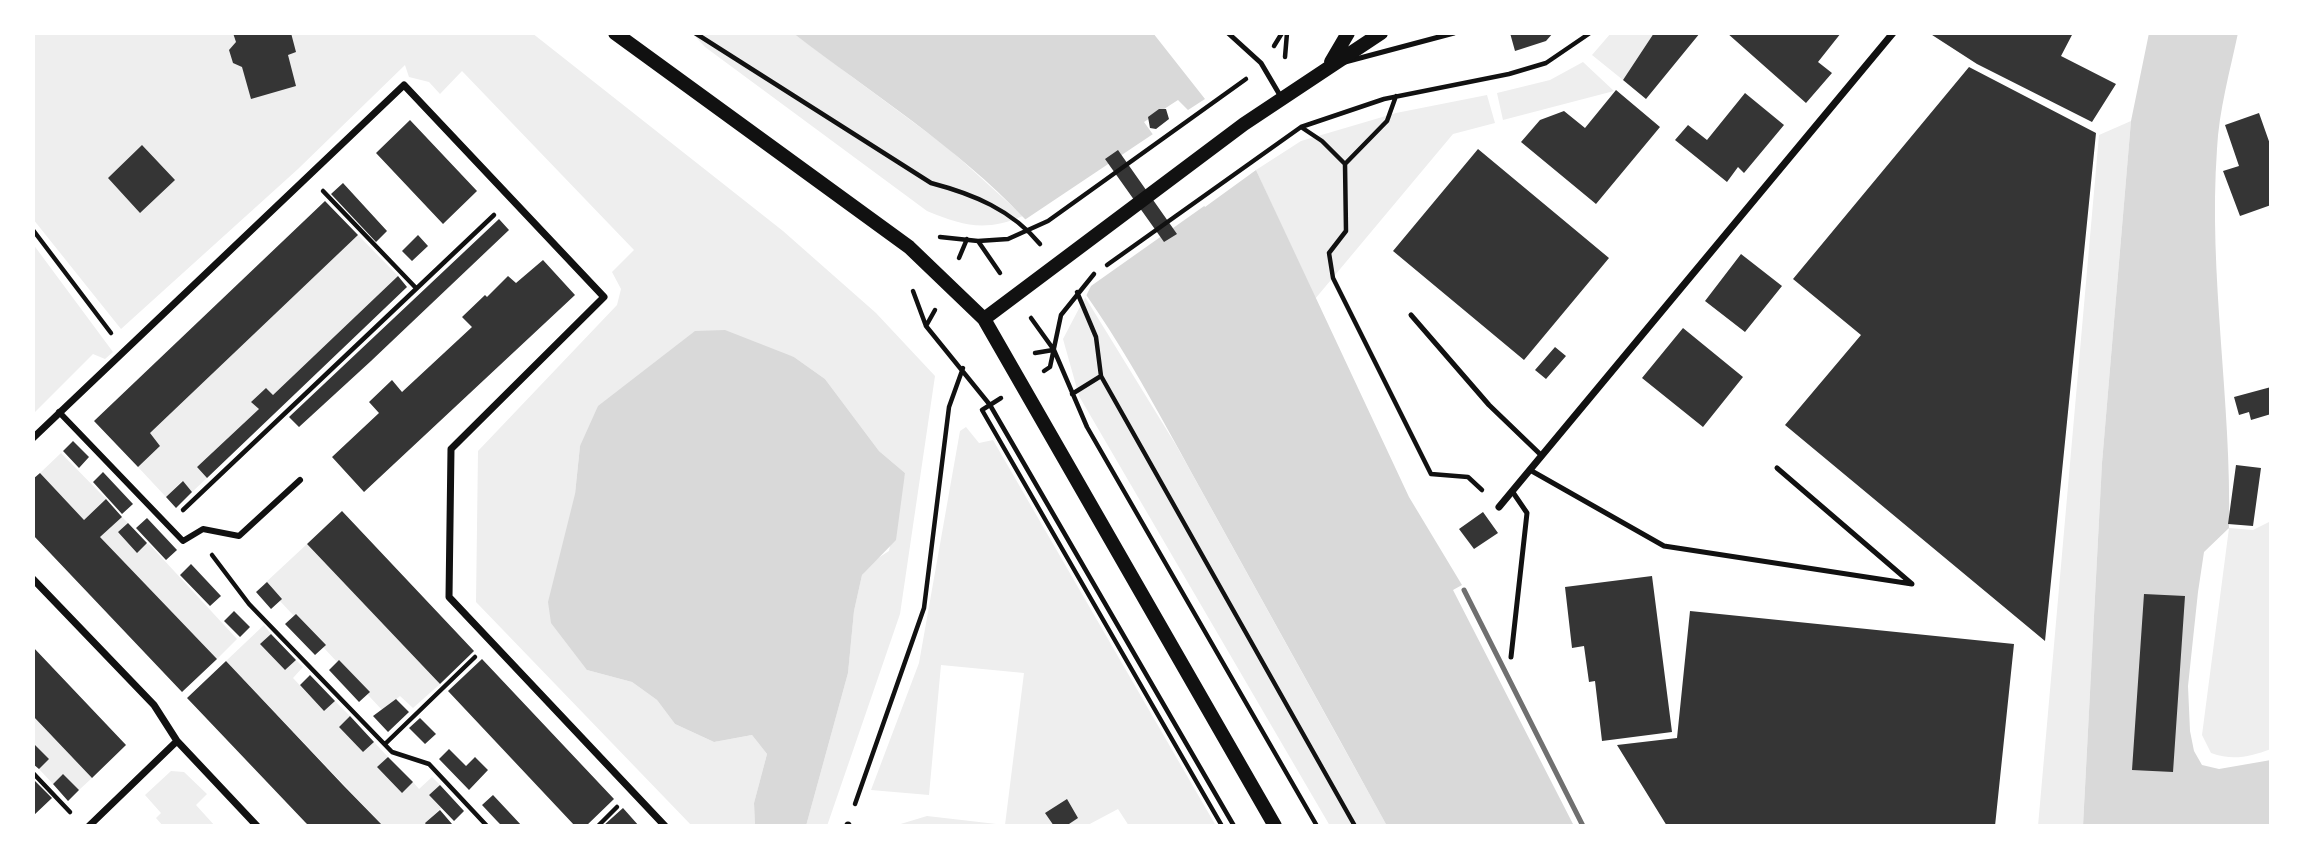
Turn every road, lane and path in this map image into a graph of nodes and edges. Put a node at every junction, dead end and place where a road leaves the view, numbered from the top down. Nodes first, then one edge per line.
1 (615, 33) edge
2 (695, 33) edge
3 (1227, 33) edge
4 (1348, 33) edge
5 (1381, 33) edge
6 (1454, 33) edge
7 (1590, 33) edge
8 (1893, 33) edge
9 (1329, 67) junction
10 (1223, 95) dead end
11 (1396, 96) junction
12 (1282, 99) junction
13 (1301, 127) junction
14 (1345, 164) junction
15 (308, 176) junction
16 (511, 198) junction
17 (1014, 218) dead end
18 (33, 230) edge
19 (967, 239) dead end
20 (416, 288) junction
21 (1084, 305) dead end
22 (1411, 315) dead end
23 (984, 319) junction
24 (926, 326) dead end
25 (124, 350) junction
26 (963, 368) junction
27 (1101, 376) junction
28 (1072, 394) junction
29 (992, 404) junction
30 (59, 412) junction
31 (33, 438) edge
32 (1542, 456) junction
33 (1777, 468) dead end
34 (1530, 470) junction
35 (300, 480) dead end
36 (1512, 491) junction
37 (1499, 507) joint
38 (167, 525) junction
39 (203, 529) junction
40 (33, 579) edge
41 (491, 642) junction
42 (1511, 657) dead end
43 (177, 741) junction
44 (385, 744) junction
45 (33, 773) edge
46 (75, 817) dead end
47 (848, 825) edge
48 (89, 826) edge
49 (257, 826) edge
50 (487, 826) edge
51 (665, 826) edge
52 (1222, 826) edge
53 (1234, 826) edge
54 (1275, 826) edge
55 (1317, 826) edge
56 (1355, 826) edge

1 - 23 main road
2 - 17 path
3 - 12 lane
4 - 9 main road
5 - 9 main road
6 - 9 lane
7 - 11 path
8 - 32 street
9 - 12 main road
10 - 19 path
11 - 13 path
11 - 14 path
12 - 23 main road
13 - 14 path
13 - 28 path
14 - 37 path
15 - 16 street
15 - 20 path
15 - 25 street
16 - 20 path
16 - 41 street
18 - 25 path
20 - 38 path
21 - 27 path
22 - 32 lane
23 - 54 main road
24 - 26 path
25 - 30 street
26 - 29 path
26 - 47 path
27 - 28 path
27 - 56 path
28 - 55 path
29 - 52 path
29 - 53 path
30 - 31 street
30 - 38 street
32 - 34 street
33 - 34 lane
34 - 36 street
35 - 39 street
36 - 37 street
36 - 42 lane
38 - 39 street
39 - 44 path
40 - 43 street
41 - 44 path
41 - 51 street
43 - 48 street
43 - 49 street
44 - 50 path
45 - 46 path

